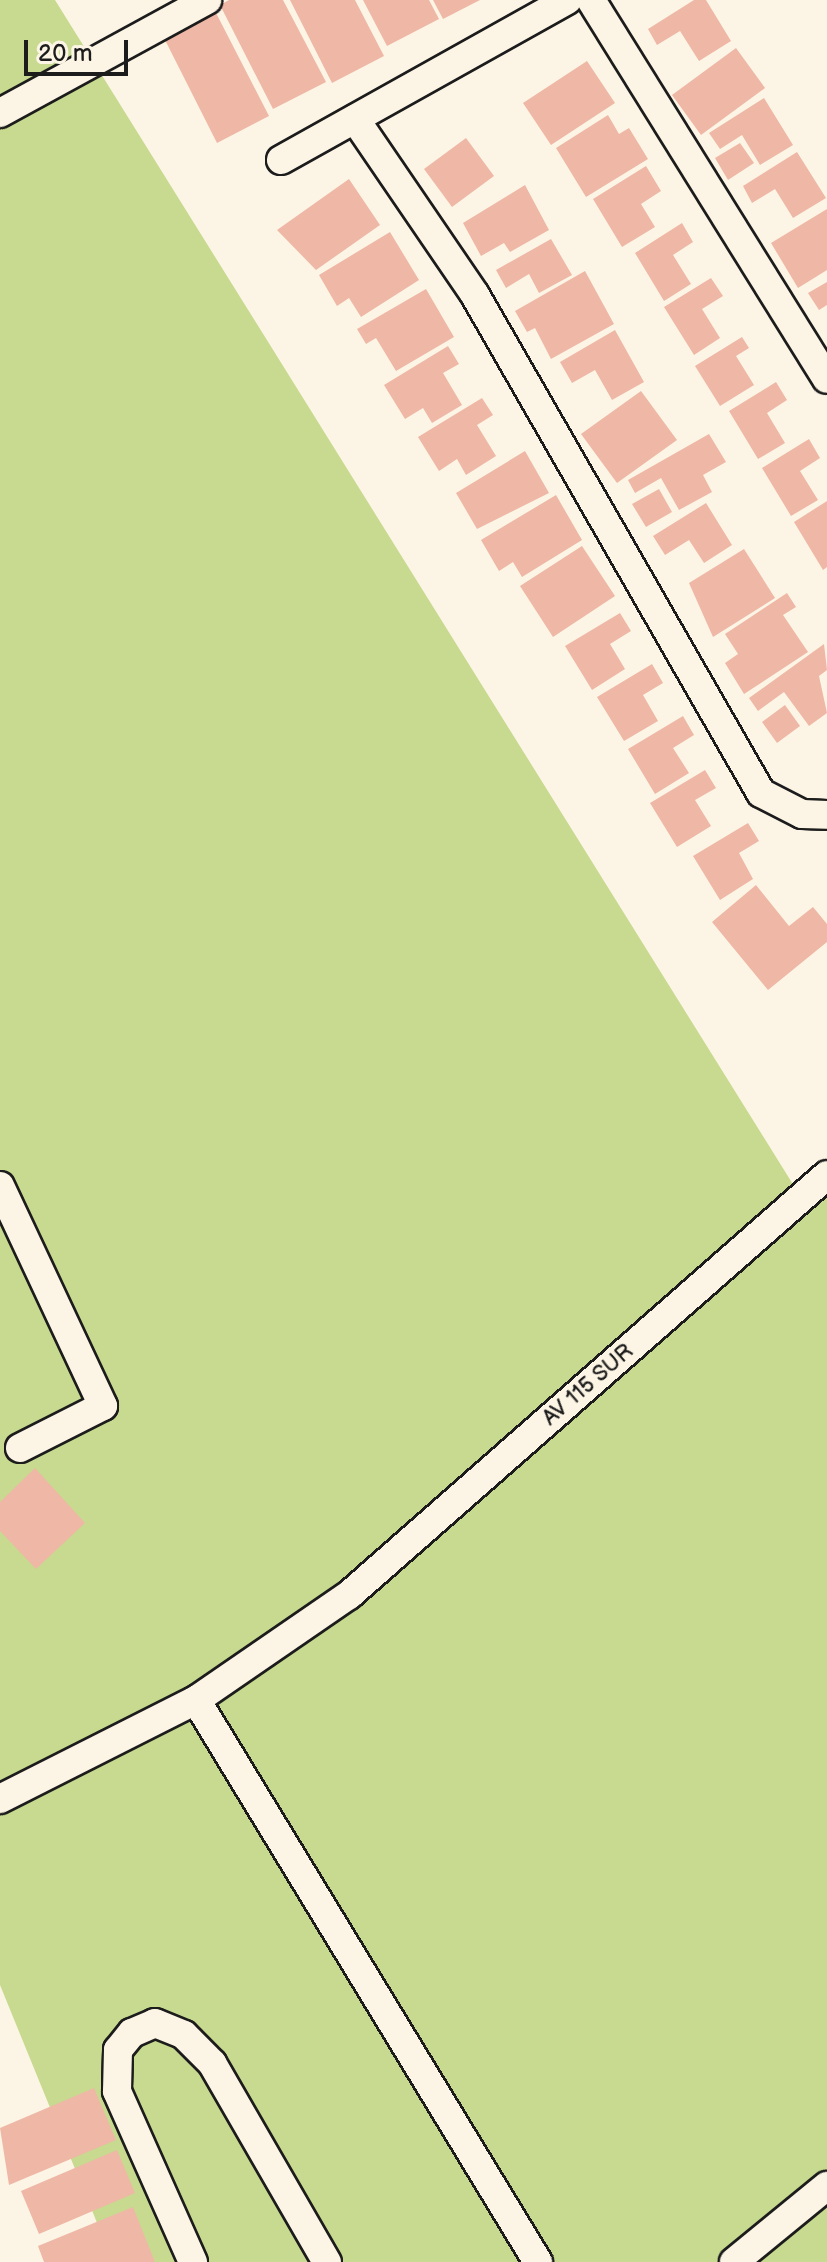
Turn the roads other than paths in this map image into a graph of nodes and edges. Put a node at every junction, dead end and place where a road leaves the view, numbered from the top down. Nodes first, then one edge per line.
1 (206, 0) edge
2 (567, 0) edge
3 (591, 0) edge
4 (0, 113) edge
5 (355, 119) junction
6 (281, 160) dead end
7 (827, 379) edge
8 (827, 815) edge
9 (826, 1177) edge
10 (0, 1186) edge
11 (20, 1448) dead end
12 (196, 1700) junction
13 (0, 1799) edge
14 (827, 2186) edge
15 (193, 2262) edge
16 (327, 2262) edge
17 (538, 2262) edge
18 (734, 2262) edge

1 - 4 street
2 - 5 street
3 - 7 street
5 - 6 street
5 - 8 street
9 - 12 street, AV 115 SUR
10 - 11 street
12 - 13 street, AV 115 SUR
12 - 17 street
14 - 18 street
15 - 16 street

